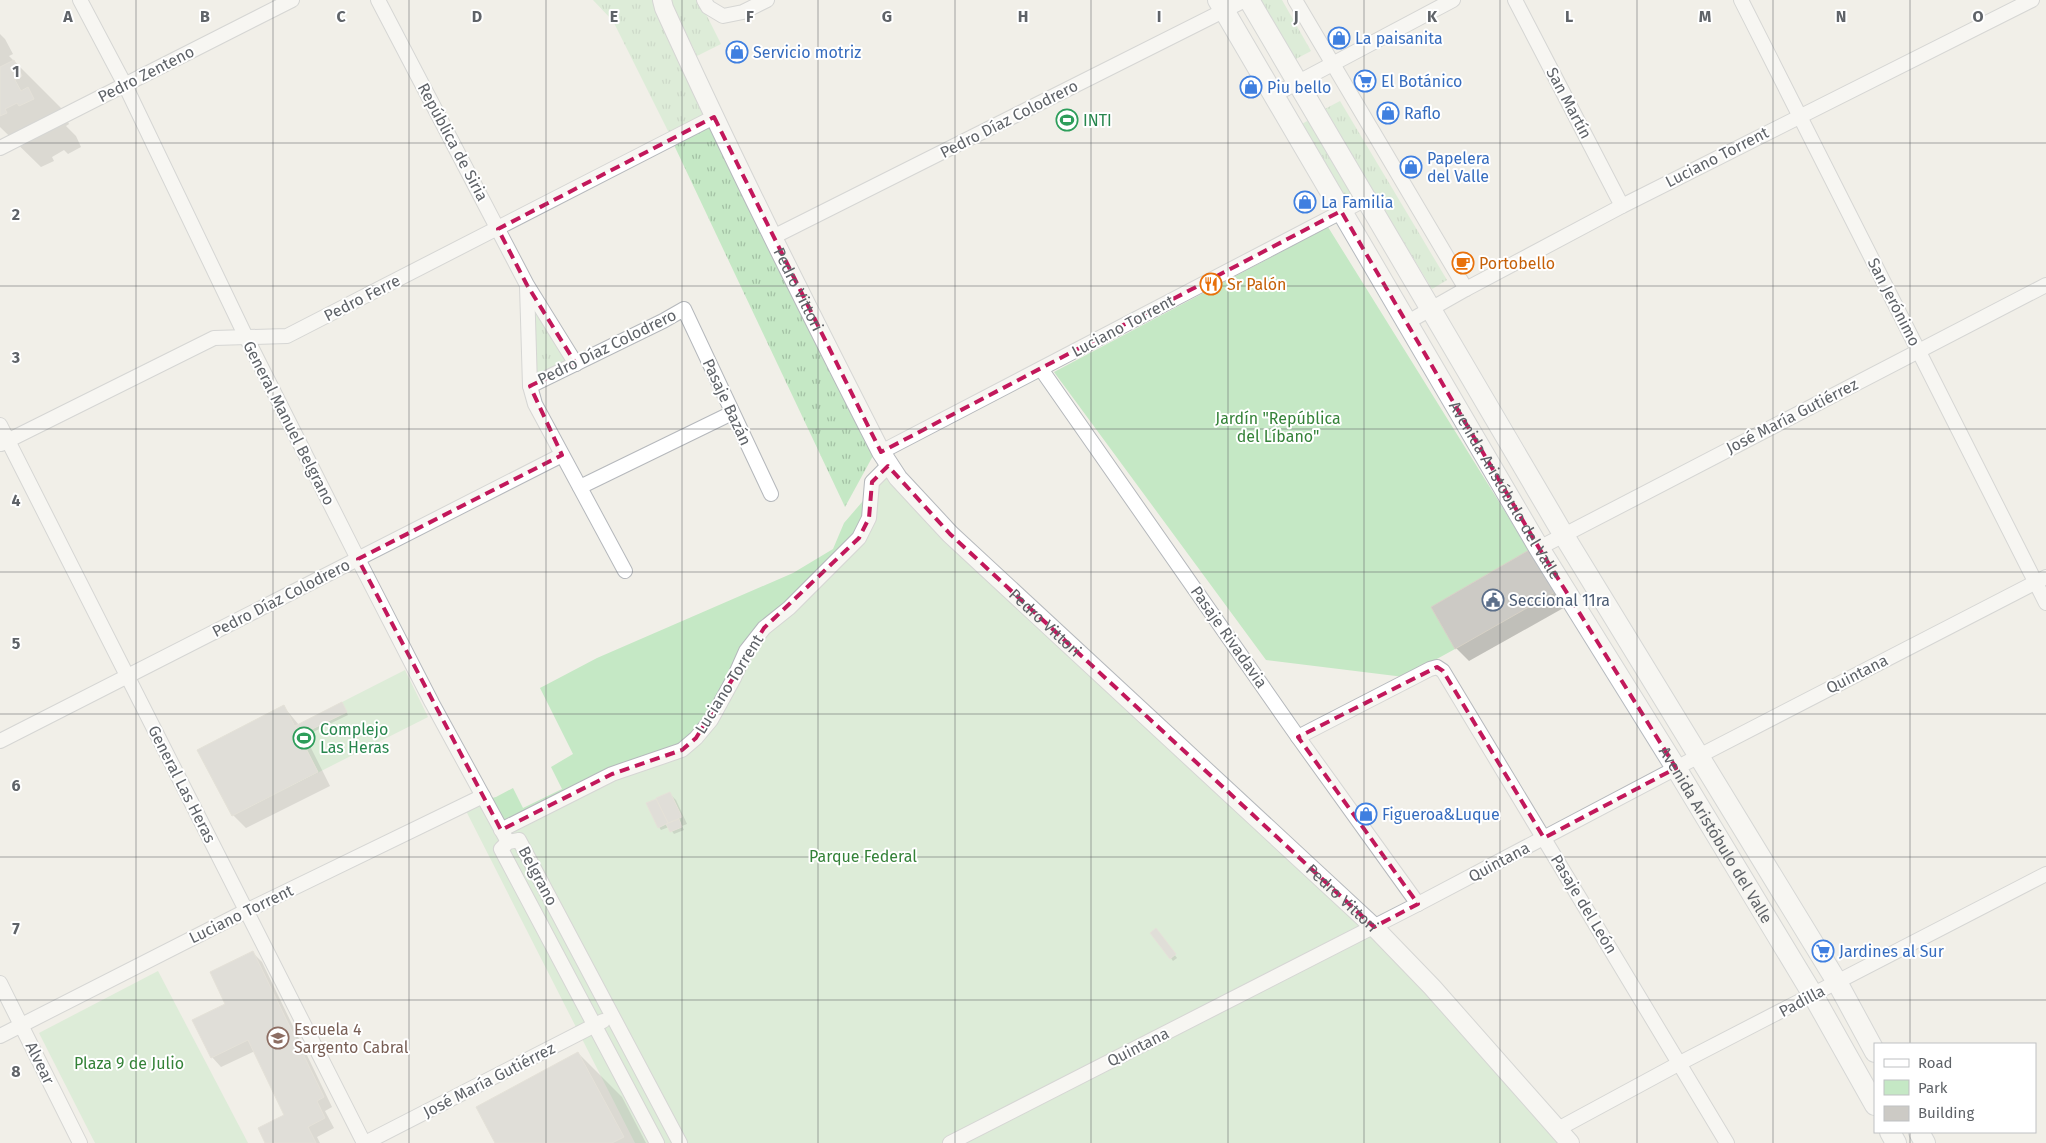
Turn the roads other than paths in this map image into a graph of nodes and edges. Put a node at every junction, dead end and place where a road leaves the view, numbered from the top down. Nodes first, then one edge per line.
1 (80, 0) edge
2 (292, 0) edge
3 (378, 0) edge
4 (662, 0) edge
5 (704, 0) edge
6 (767, 0) edge
7 (1245, 0) edge
8 (1249, 0) edge
9 (1294, 0) edge
10 (1453, 0) edge
11 (1515, 0) edge
12 (1741, 0) edge
13 (2032, 0) edge
14 (1221, 6) edge
15 (1332, 63) junction
16 (1296, 82) junction
17 (124, 85) junction
18 (1274, 95) junction
19 (1800, 115) junction
20 (714, 117) junction
21 (0, 148) edge
22 (1366, 199) junction
23 (1622, 206) junction
24 (1341, 211) junction
25 (498, 229) junction
26 (773, 237) junction
27 (527, 285) junction
28 (2046, 285) edge
29 (1466, 289) junction
30 (1431, 308) junction
31 (684, 309) joint
32 (1406, 323) junction
33 (246, 337) junction
34 (1918, 351) junction
35 (576, 364) junction
36 (1042, 369) junction
37 (530, 386) junction
38 (732, 413) junction
39 (0, 426) edge
40 (4, 442) edge
41 (562, 455) junction
42 (884, 459) junction
43 (580, 487) junction
44 (771, 494) dead end
45 (1563, 534) junction
46 (1539, 548) junction
47 (358, 559) junction
48 (625, 572) dead end
49 (2041, 580) edge
50 (2046, 603) edge
51 (127, 676) junction
52 (1298, 737) junction
53 (0, 741) edge
54 (1699, 756) junction
55 (1676, 768) junction
56 (483, 796) junction
57 (501, 830) junction
58 (1544, 838) junction
59 (508, 842) junction
60 (2046, 874) edge
61 (1418, 904) junction
62 (246, 911) junction
63 (1374, 927) junction
64 (1837, 982) junction
65 (0, 983) edge
66 (1813, 995) junction
67 (612, 1017) junction
68 (21, 1025) junction
69 (595, 1025) junction
70 (0, 1036) edge
71 (1874, 1050) edge
72 (1680, 1063) junction
73 (1874, 1103) edge
74 (1558, 1129) junction
75 (80, 1143) edge
76 (365, 1143) edge
77 (657, 1143) edge
78 (680, 1143) edge
79 (950, 1143) edge
80 (1570, 1143) edge
81 (1727, 1143) edge

1 - 17 street, General Manuel Belgrano
2 - 17 street, Pedro Zenteno
3 - 25 street, República de Siria
4 - 20 street, Pedro Vittori
5 - 6 street
7 - 14 street, Pedro Díaz Colodrero
8 - 16 main road, Avenida Aristóbulo del Valle
9 - 15 street
10 - 15 street
11 - 23 street, San Martín
12 - 19 street, San Jerónimo
13 - 19 street, Luciano Torrent
14 - 18 main road, Avenida Aristóbulo del Valle
14 - 26 street, Pedro Díaz Colodrero
15 - 16 street
15 - 29 street
16 - 18 street
16 - 22 main road, Avenida Aristóbulo del Valle
17 - 21 street, Pedro Zenteno
17 - 33 street, General Manuel Belgrano
18 - 24 main road, Avenida Aristóbulo del Valle
19 - 23 street, Luciano Torrent
19 - 34 street, San Jerónimo
20 - 25 street, Pedro Ferre
20 - 26 street, Pedro Vittori
22 - 24 street, Luciano Torrent
22 - 30 main road, Avenida Aristóbulo del Valle
23 - 29 street, Luciano Torrent
24 - 32 main road, Avenida Aristóbulo del Valle
24 - 36 street, Luciano Torrent
25 - 27 street, República de Siria
25 - 33 street, Pedro Ferre
26 - 42 street, Pedro Vittori
27 - 35 street, República de Siria
27 - 37 street, República de Siria
28 - 34 street, José María Gutiérrez
29 - 30 street, Luciano Torrent
30 - 32 street, Luciano Torrent
30 - 45 main road, Avenida Aristóbulo del Valle
31 - 35 street, Pedro Díaz Colodrero
31 - 38 street, Pasaje Bazán
32 - 46 main road, Avenida Aristóbulo del Valle
33 - 40 street, Pedro Ferre
33 - 47 street, General Manuel Belgrano
34 - 45 street, José María Gutiérrez
34 - 49 street, San Jerónimo
35 - 37 street, Pedro Díaz Colodrero
36 - 42 street, Luciano Torrent
36 - 52 street, Pasaje Rivadavia
37 - 41 street, República de Siria
38 - 43 street
38 - 44 street, Pasaje Bazán
39 - 40 street, General Las Heras
40 - 51 street, General Las Heras
41 - 43 street, República de Siria
41 - 47 street, Pedro Díaz Colodrero
42 - 57 street, Luciano Torrent
42 - 63 street, Pedro Vittori
43 - 48 street, República de Siria
45 - 46 street, José María Gutiérrez
45 - 54 main road, Avenida Aristóbulo del Valle
46 - 55 main road, Avenida Aristóbulo del Valle
47 - 51 street, Pedro Díaz Colodrero
47 - 56 street, General Manuel Belgrano
49 - 50 street, San Jerónimo
49 - 54 street, Quintana
51 - 53 street, Pedro Díaz Colodrero
51 - 62 street, General Las Heras
52 - 58 street, Pasaje del León
52 - 61 street, Pasaje Rivadavia
54 - 55 street, Quintana
54 - 64 main road, Avenida Aristóbulo del Valle
55 - 58 street, Quintana
55 - 66 main road, Avenida Aristóbulo del Valle
56 - 57 street, General Manuel Belgrano
56 - 62 street, Luciano Torrent
57 - 59 street, General Manuel Belgrano
58 - 61 street, Quintana
58 - 72 street, Pasaje del León
59 - 67 street, Belgrano
59 - 69 street, Belgrano
60 - 64 street, Padilla
61 - 63 street, Quintana
62 - 68 street, Luciano Torrent
62 - 76 street, General Las Heras
63 - 74 street, Pedro Vittori
63 - 79 street, Quintana
64 - 66 street, Padilla
64 - 71 main road, Avenida Aristóbulo del Valle
65 - 68 street, Alvear
66 - 72 street, Padilla
66 - 73 main road, Avenida Aristóbulo del Valle
67 - 69 street, José María Gutiérrez
67 - 78 street, Belgrano
68 - 70 street, Luciano Torrent
68 - 75 street, Alvear
69 - 76 street, José María Gutiérrez
69 - 77 street, Belgrano
72 - 74 street, Padilla
72 - 81 street, Pasaje del León
74 - 80 street, Pedro Vittori

